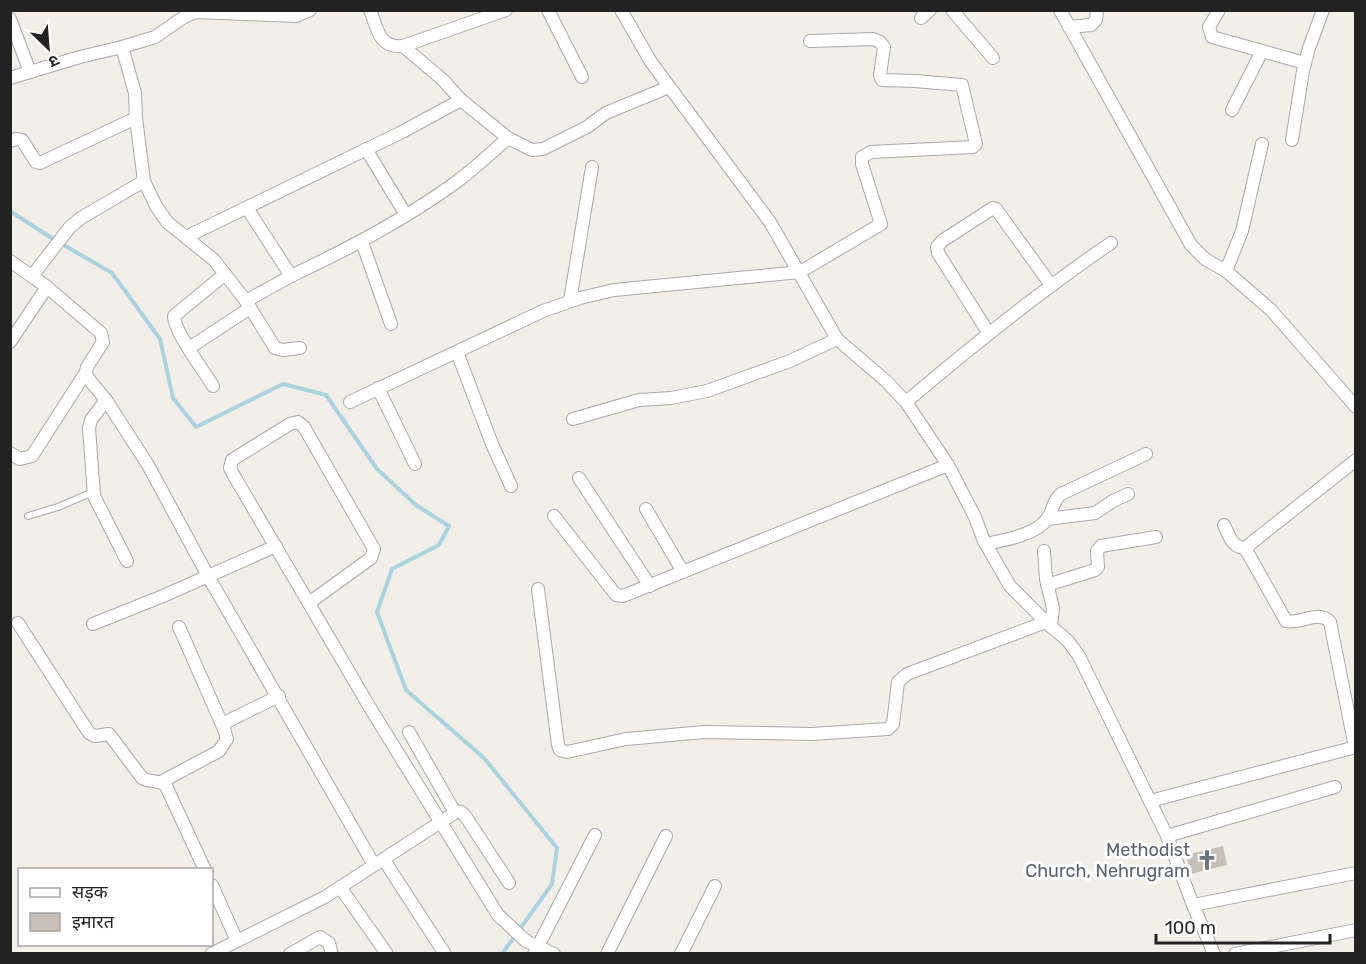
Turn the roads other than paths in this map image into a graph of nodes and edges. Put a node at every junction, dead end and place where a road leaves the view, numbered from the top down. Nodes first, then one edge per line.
1 (310, 10) edge
2 (370, 10) edge
3 (507, 10) edge
4 (548, 10) edge
5 (621, 10) edge
6 (952, 10) edge
7 (1060, 10) edge
8 (1097, 10) edge
9 (1219, 10) edge
10 (1323, 10) edge
11 (10, 19) edge
12 (1069, 27) junction
13 (810, 41) dead end
14 (403, 46) junction
15 (122, 47) junction
16 (1262, 51) junction
17 (993, 58) dead end
18 (1305, 63) junction
19 (30, 72) junction
20 (582, 77) dead end
21 (10, 78) edge
22 (669, 87) junction
23 (461, 100) junction
24 (1232, 110) dead end
25 (136, 118) junction
26 (508, 138) junction
27 (1292, 140) dead end
28 (10, 141) edge
29 (1262, 144) dead end
30 (366, 149) junction
31 (592, 167) dead end
32 (144, 180) junction
33 (247, 208) junction
34 (406, 215) junction
35 (186, 237) junction
36 (362, 242) junction
37 (1111, 243) dead end
38 (10, 261) edge
39 (1227, 271) junction
40 (800, 272) junction
41 (225, 274) junction
42 (32, 276) junction
43 (291, 276) junction
44 (1051, 285) junction
45 (46, 287) junction
46 (570, 301) junction
47 (248, 304) junction
48 (392, 324) dead end
49 (988, 332) junction
50 (837, 339) junction
51 (10, 342) edge
52 (189, 348) junction
53 (300, 348) dead end
54 (457, 352) junction
55 (86, 372) junction
56 (213, 386) dead end
57 (378, 388) junction
58 (106, 400) junction
59 (350, 402) dead end
60 (906, 402) junction
61 (1356, 407) edge
62 (573, 419) dead end
63 (10, 453) edge
64 (1146, 454) dead end
65 (1356, 460) edge
66 (415, 464) dead end
67 (948, 465) junction
68 (579, 478) dead end
69 (511, 486) dead end
70 (93, 492) junction
71 (1128, 494) dead end
72 (646, 509) dead end
73 (27, 516) dead end
74 (554, 516) dead end
75 (1047, 519) junction
76 (1224, 525) dead end
77 (1156, 537) dead end
78 (986, 544) junction
79 (276, 546) junction
80 (1245, 548) junction
81 (1044, 551) dead end
82 (127, 561) dead end
83 (683, 572) junction
84 (208, 576) junction
85 (1047, 585) junction
86 (650, 586) junction
87 (538, 589) dead end
88 (309, 603) junction
89 (18, 623) dead end
90 (93, 624) dead end
91 (1048, 624) junction
92 (179, 627) dead end
93 (279, 696) junction
94 (222, 724) junction
95 (410, 732) dead end
96 (1355, 747) edge
97 (161, 782) junction
98 (1335, 787) dead end
99 (1150, 801) junction
100 (453, 811) junction
101 (440, 822) junction
102 (595, 835) dead end
103 (666, 836) dead end
104 (1167, 836) junction
105 (379, 862) junction
106 (204, 868) edge
107 (1356, 873) edge
108 (509, 883) dead end
109 (715, 886) dead end
110 (213, 887) edge
111 (340, 887) junction
112 (1193, 906) junction
113 (1356, 930) edge
114 (237, 941) junction
115 (532, 947) edge
116 (211, 954) edge
117 (290, 954) edge
118 (332, 954) edge
119 (387, 954) edge
120 (445, 954) edge
121 (554, 954) edge
122 (608, 954) edge
123 (681, 954) edge
124 (1214, 954) edge
125 (1235, 954) edge

1 - 15 street
2 - 14 street
3 - 14 street
4 - 20 street
5 - 22 street
6 - 17 street
7 - 12 street
8 - 12 street
9 - 16 street
10 - 18 street
11 - 19 street
12 - 39 street
13 - 40 street
14 - 23 street
15 - 19 street
15 - 25 street
16 - 18 street
16 - 24 street
18 - 27 street
19 - 21 street
22 - 26 street
22 - 40 street
23 - 26 street
23 - 30 street
25 - 28 street
25 - 32 street
26 - 34 street
29 - 39 street
30 - 33 street
30 - 34 street
31 - 46 street
32 - 35 street
32 - 42 street
33 - 35 street
33 - 43 street
34 - 36 street
35 - 41 street
36 - 43 street
36 - 48 street
37 - 44 street
38 - 42 street
39 - 61 street
40 - 46 street
40 - 50 street
41 - 47 street
41 - 52 street
42 - 45 street
43 - 47 street
44 - 49 street
44 - 49 street
45 - 51 street
45 - 55 street
46 - 54 street
47 - 52 street
47 - 53 street
49 - 60 street
50 - 60 street
50 - 62 street
52 - 56 street
54 - 57 street
54 - 69 street
55 - 58 street
55 - 63 street
57 - 59 street
57 - 66 street
58 - 70 street
58 - 84 street
60 - 67 street
64 - 75 street
65 - 80 street
67 - 78 street
67 - 83 street
68 - 86 street
70 - 73 lane
70 - 82 street
71 - 75 street
72 - 83 street
74 - 86 street
75 - 78 street
76 - 80 street
77 - 85 street
78 - 91 street
79 - 84 street
79 - 88 street
79 - 88 street
80 - 96 street
81 - 85 street
83 - 86 street
84 - 90 street
84 - 93 street
85 - 91 street
87 - 91 street
88 - 101 street
89 - 97 street
91 - 99 street
92 - 94 street
93 - 94 street
93 - 105 street
94 - 97 street
95 - 100 street
96 - 99 street
97 - 106 street
98 - 104 street
99 - 104 street
100 - 101 street
100 - 108 street
101 - 105 street
101 - 115 street
102 - 115 street
103 - 122 street
104 - 112 street
105 - 111 street
105 - 120 street
107 - 112 street
109 - 123 street
110 - 114 street
111 - 114 street
111 - 119 street
112 - 124 street
113 - 125 street
114 - 116 street
115 - 121 street
117 - 118 street

